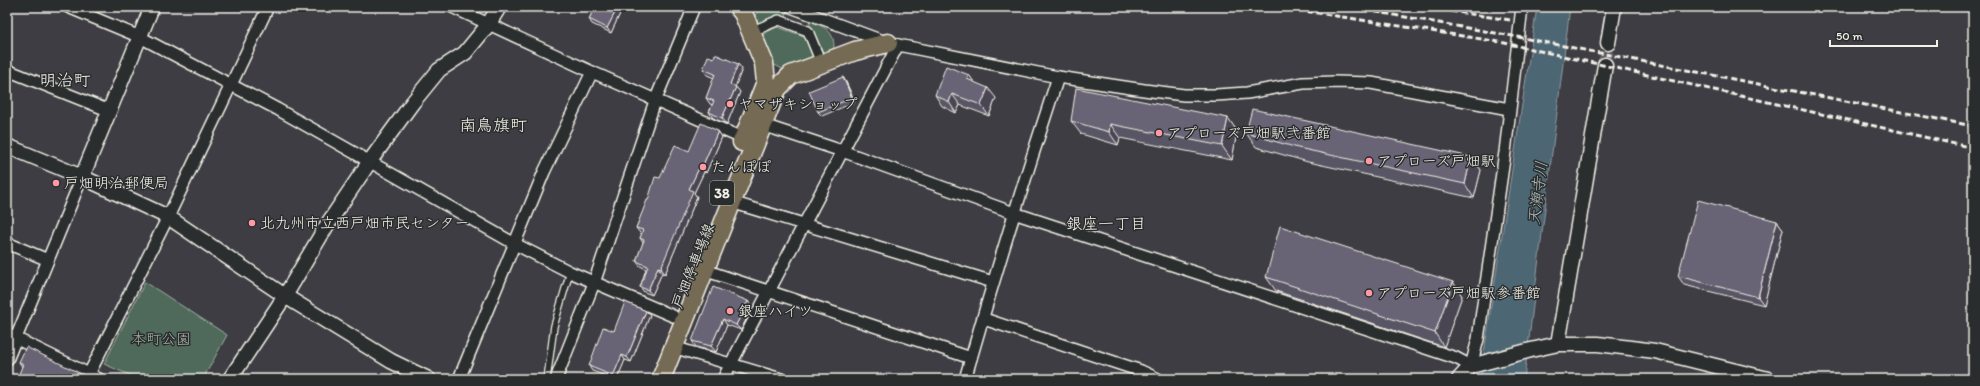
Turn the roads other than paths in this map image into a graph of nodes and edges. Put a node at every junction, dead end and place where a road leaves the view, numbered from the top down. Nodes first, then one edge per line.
1 (68, 7) edge
2 (152, 7) edge
3 (268, 7) edge
4 (452, 7) edge
5 (499, 7) edge
6 (694, 7) edge
7 (738, 7) edge
8 (791, 7) edge
9 (1522, 7) edge
10 (1614, 7) edge
11 (799, 17) dead end
12 (488, 25) junction
13 (796, 26) junction
14 (755, 30) dead end
15 (140, 37) junction
16 (1608, 43) tunnel mouth
17 (893, 44) junction
18 (819, 58) dead end
19 (764, 63) junction
20 (1605, 65) tunnel mouth
21 (7, 70) edge
22 (592, 72) junction
23 (791, 75) junction
24 (1058, 77) junction
25 (230, 85) junction
26 (655, 101) junction
27 (1509, 109) junction
28 (110, 111) junction
29 (763, 125) junction
30 (744, 139) junction
31 (7, 146) edge
32 (842, 151) junction
33 (370, 161) junction
34 (82, 177) junction
35 (731, 202) junction
36 (1014, 212) junction
37 (168, 216) junction
38 (805, 224) junction
39 (7, 243) edge
40 (516, 244) junction
41 (48, 260) junction
42 (704, 270) junction
43 (570, 272) junction
44 (993, 282) junction
45 (594, 283) junction
46 (769, 291) junction
47 (285, 296) junction
48 (673, 316) junction
49 (984, 319) junction
50 (11, 336) edge
51 (1558, 344) junction
52 (673, 347) junction
53 (971, 358) junction
54 (7, 360) edge
55 (731, 364) junction
56 (1471, 366) junction
57 (94, 377) edge
58 (230, 379) edge
59 (428, 379) edge
60 (459, 379) edge
61 (547, 379) edge
62 (556, 379) edge
63 (648, 379) edge
64 (661, 379) edge
65 (723, 379) edge
66 (781, 379) edge
67 (965, 379) edge
68 (1158, 379) edge
69 (1459, 379) edge
70 (1768, 379) edge

1 - 15 street
2 - 15 street
3 - 25 street
4 - 12 street
5 - 12 street
6 - 26 street
7 - 19 main road, 戸畑停車場線 / 38
8 - 17 street
9 - 27 street
10 - 16 street
11 - 13 street
12 - 22 street
12 - 33 street
13 - 14 street
13 - 18 street
15 - 25 street
15 - 28 street
17 - 23 main road, 戸畑停車場線 / 38
17 - 24 street
17 - 32 street
19 - 23 main road
19 - 30 main road, 戸畑停車場線 / 38
20 - 51 street
21 - 28 street
22 - 26 street
22 - 40 street
23 - 29 main road, 戸畑停車場線 / 38
24 - 27 street
24 - 36 street
25 - 33 street
25 - 37 street
26 - 30 street
26 - 45 street
27 - 56 street
28 - 34 street
29 - 32 street
29 - 35 main road, 戸畑停車場線 / 38
30 - 48 main road, 戸畑停車場線 / 38
31 - 34 street
32 - 36 street
32 - 38 street
33 - 40 street
33 - 47 street
34 - 37 street
34 - 41 street
35 - 38 street
35 - 42 main road, 戸畑停車場線 / 38
36 - 44 street
36 - 56 street
37 - 47 street
37 - 57 street
38 - 44 street
38 - 46 street
39 - 41 street
40 - 43 street
40 - 60 street
41 - 50 street
42 - 46 street
42 - 52 main road, 戸畑停車場線 / 38
43 - 45 street
43 - 61 lane
44 - 49 street
45 - 48 street
45 - 62 street
46 - 53 street
46 - 55 street
47 - 58 street
47 - 59 street
48 - 63 main road, 戸畑停車場線 / 38
49 - 53 street
49 - 68 street
50 - 54 street
50 - 57 street
51 - 56 street
51 - 70 street
52 - 55 street
52 - 64 main road, 戸畑停車場線 / 38
53 - 67 street
55 - 65 street
55 - 66 street
56 - 69 street

